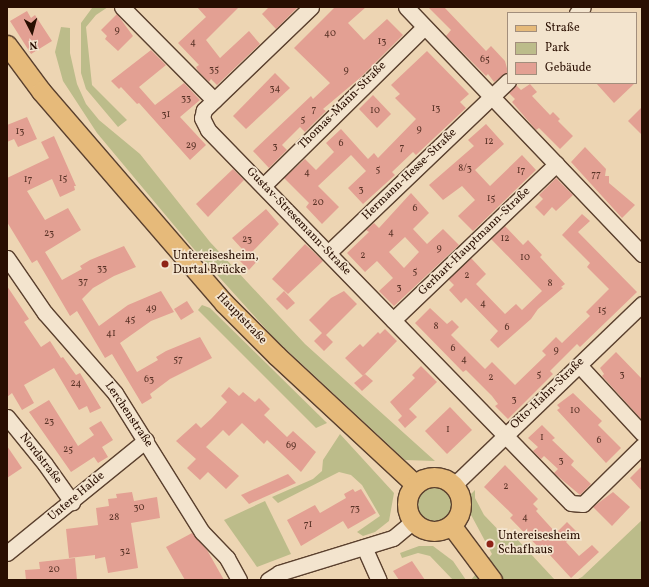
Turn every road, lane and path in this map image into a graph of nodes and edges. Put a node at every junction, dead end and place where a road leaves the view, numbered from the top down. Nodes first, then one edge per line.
1 (122, 7) edge
2 (311, 7) edge
3 (406, 7) edge
4 (424, 26) junction
5 (7, 45) edge
6 (507, 81) edge
7 (492, 96) junction
8 (214, 100) junction
9 (556, 164) junction
10 (263, 186) junction
11 (328, 253) junction
12 (642, 254) edge
13 (7, 258) edge
14 (642, 304) edge
15 (394, 320) junction
16 (579, 365) junction
17 (7, 417) edge
18 (642, 433) edge
19 (504, 437) junction
20 (146, 440) junction
21 (642, 446) edge
22 (415, 484) junction
23 (454, 485) junction
24 (72, 502) junction
25 (412, 522) junction
26 (452, 525) junction
27 (364, 548) junction
28 (7, 553) edge
29 (276, 578) edge
30 (239, 580) edge
31 (379, 580) edge
32 (492, 580) edge

1 - 8 street
2 - 8 street, Gustav-Stresemann-Straße
3 - 4 street
4 - 7 street
4 - 10 street, Thomas-Mann-Straße
5 - 22 main road, Hauptstraße
6 - 7 street, Hermann-Hesse-Straße
7 - 9 street
7 - 11 street, Hermann-Hesse-Straße
8 - 10 street, Gustav-Stresemann-Straße
9 - 12 street
9 - 15 street, Gerhart-Hauptmann-Straße
10 - 11 street, Gustav-Stresemann-Straße
11 - 15 street, Gustav-Stresemann-Straße
13 - 20 street, Lerchenstraße
14 - 16 street, Otto-Hahn-Straße
15 - 19 street, Gustav-Stresemann-Straße
16 - 18 street
16 - 19 street, Otto-Hahn-Straße
17 - 24 street, Nordstraße
19 - 21 street, Gustav-Stresemann-Straße
19 - 23 street, Otto-Hahn-Straße
20 - 24 street, Untere Halde
20 - 30 street, Lerchenstraße
22 - 23 main road
22 - 25 main road
23 - 26 main road
24 - 28 street, Untere Halde
25 - 26 main road
25 - 27 street
26 - 32 main road
27 - 29 street
27 - 31 street

